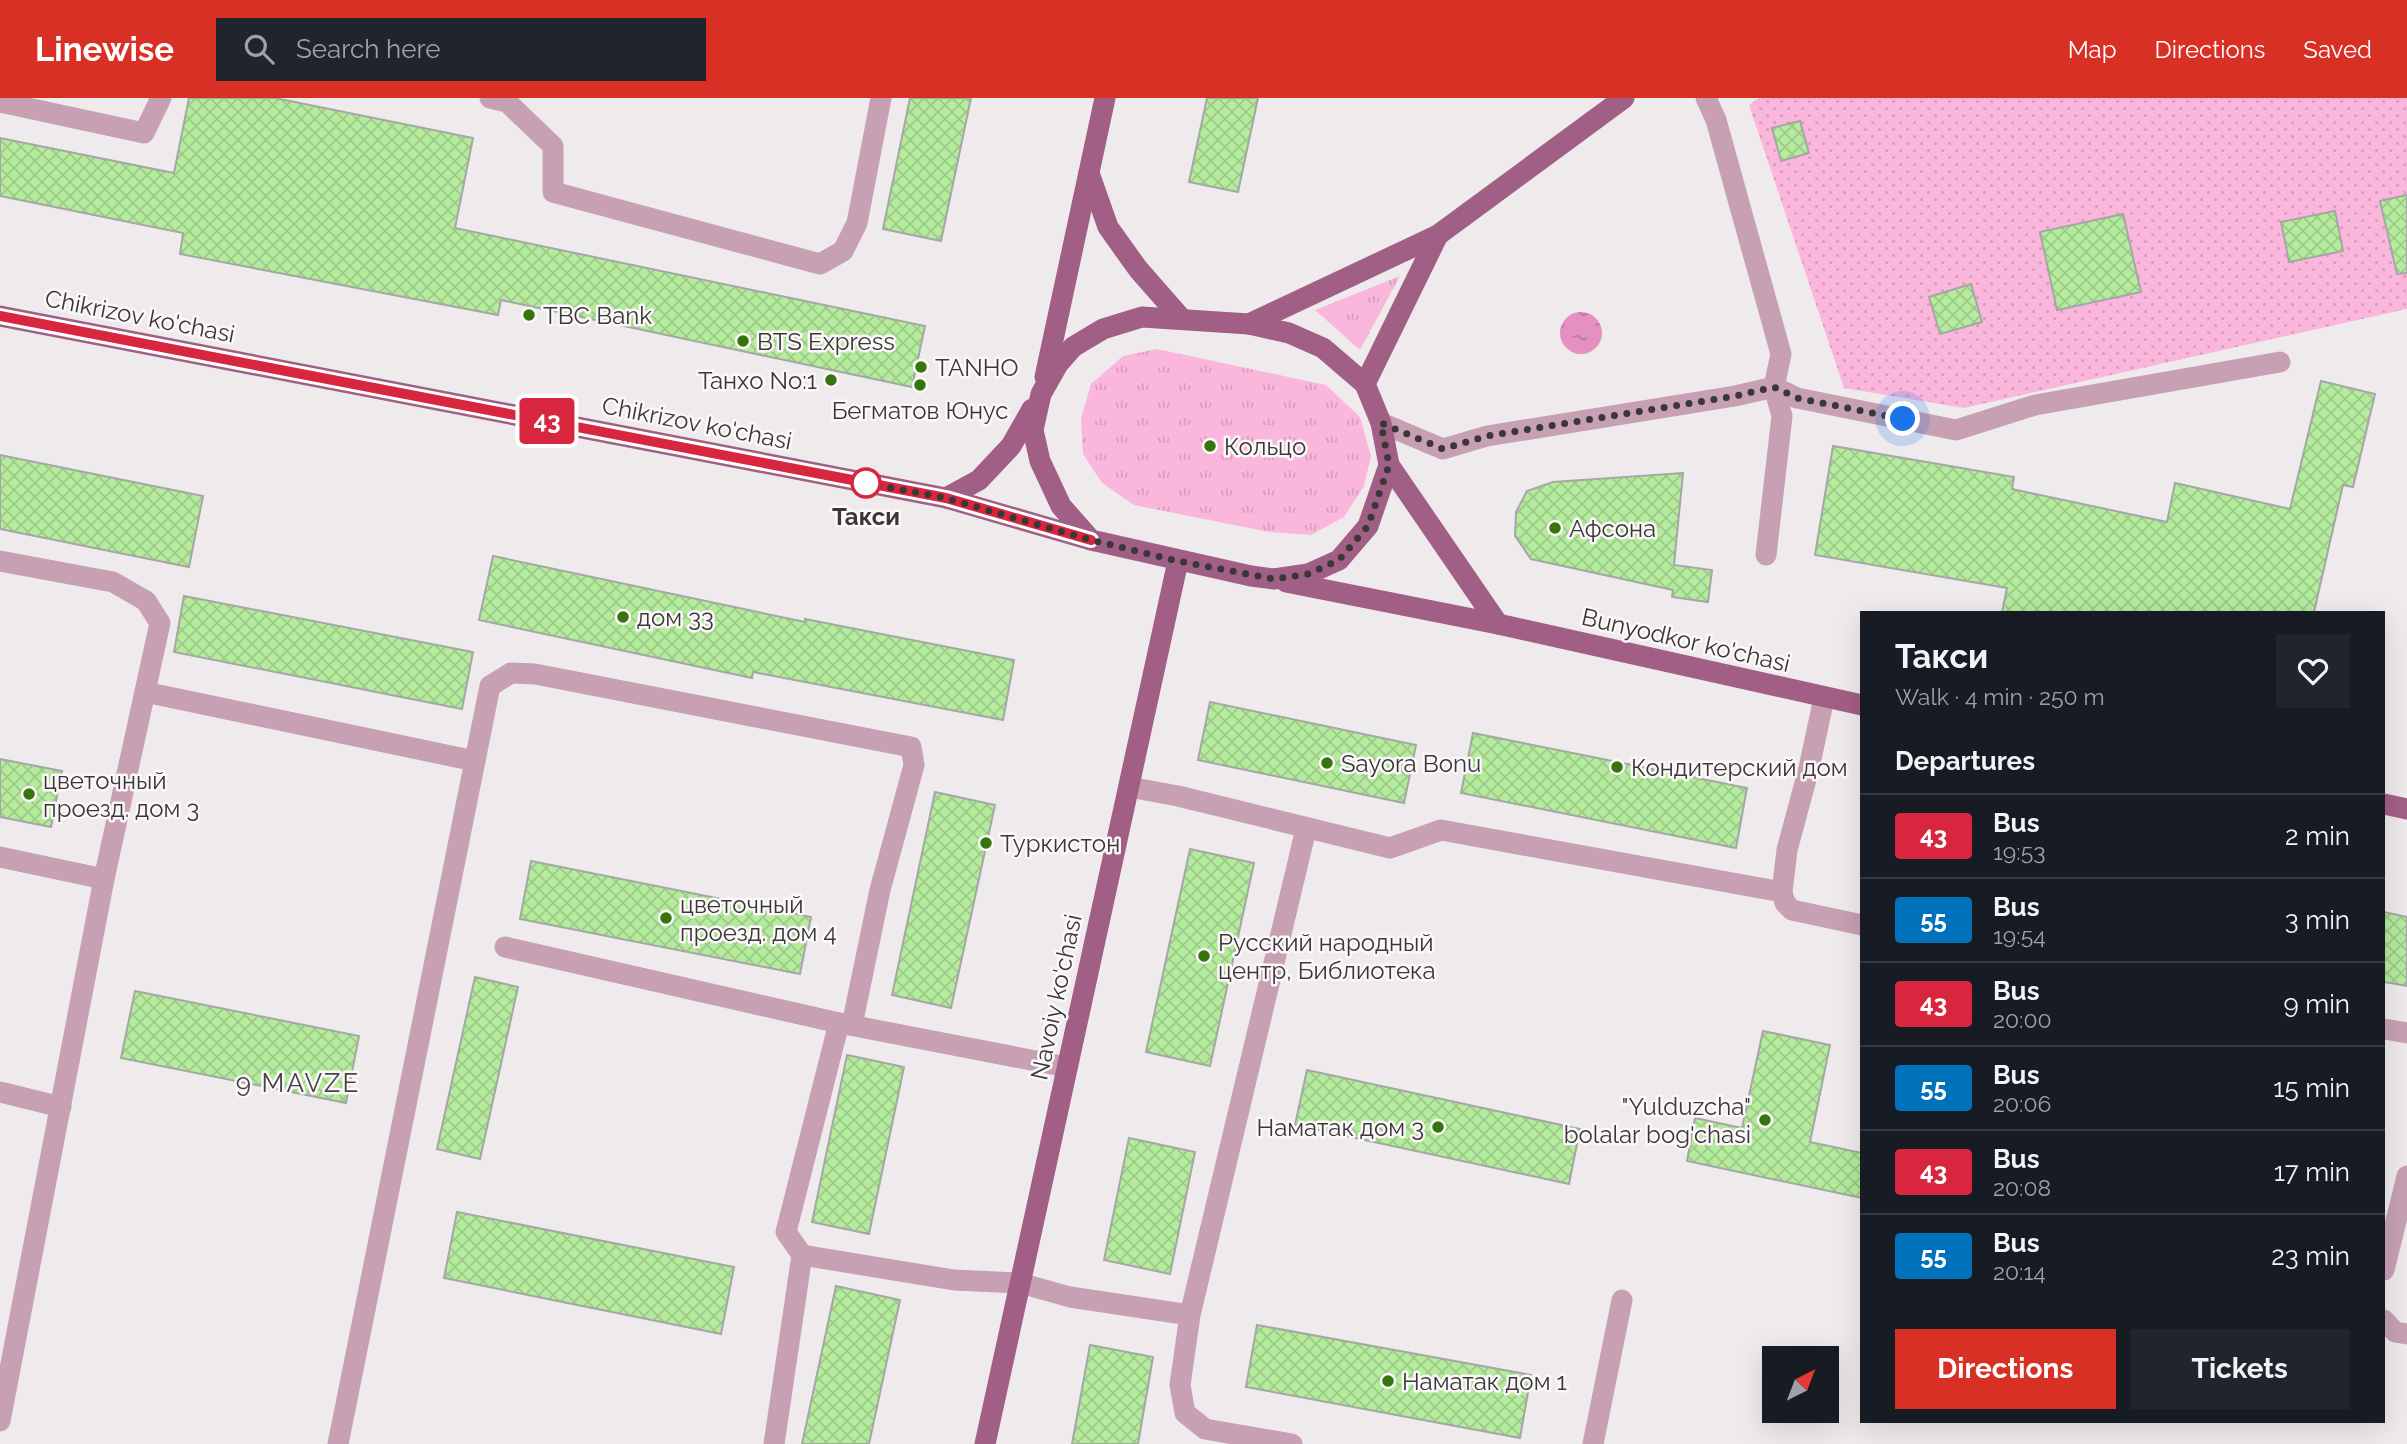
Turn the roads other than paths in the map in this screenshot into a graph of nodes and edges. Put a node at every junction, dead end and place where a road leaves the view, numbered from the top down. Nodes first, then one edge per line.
1 (161, 98) edge
2 (490, 98) edge
3 (881, 98) edge
4 (1105, 98) edge
5 (1624, 98) edge
6 (1706, 98) edge
7 (0, 102) edge
8 (1089, 173) junction
9 (1438, 235) junction
10 (0, 316) edge
11 (1181, 318) junction
12 (1249, 324) junction
13 (2280, 362) dead end
14 (1365, 384) junction
15 (1774, 387) junction
16 (1041, 394) junction
17 (1381, 423) junction
18 (1389, 465) junction
19 (946, 498) junction
20 (1091, 540) junction
21 (1766, 555) dead end
22 (0, 561) edge
23 (1178, 561) junction
24 (1274, 579) junction
25 (1499, 624) junction
26 (145, 692) junction
27 (1824, 698) junction
28 (1860, 705) edge
29 (475, 761) junction
30 (1129, 787) junction
31 (2385, 804) edge
32 (2407, 808) edge
33 (1306, 829) junction
34 (0, 857) edge
35 (104, 879) junction
36 (1783, 892) junction
37 (1860, 925) edge
38 (505, 947) dead end
39 (846, 1024) junction
40 (2385, 1029) edge
41 (2407, 1033) edge
42 (1067, 1068) junction
43 (0, 1092) edge
44 (61, 1107) junction
45 (2407, 1176) edge
46 (802, 1255) junction
47 (2385, 1266) edge
48 (1020, 1283) junction
49 (1622, 1300) dead end
50 (1190, 1315) junction
51 (2385, 1321) edge
52 (2407, 1334) edge
53 (0, 1421) edge
54 (338, 1444) edge
55 (774, 1444) edge
56 (985, 1444) edge
57 (1292, 1444) edge
58 (1593, 1444) edge

1 - 7 street
2 - 3 street
4 - 8 main road
5 - 9 main road
6 - 15 street
8 - 11 main road
8 - 16 main road
9 - 12 main road
9 - 14 main road
10 - 19 main road, Chikrizov ko'chasi
11 - 12 main road
11 - 16 main road
12 - 14 main road
13 - 15 street
14 - 17 main road
15 - 17 street
15 - 21 street
16 - 19 main road
16 - 20 main road
17 - 18 main road
18 - 24 main road
18 - 25 main road
19 - 20 main road, Chikrizov ko'chasi
20 - 23 main road, Chikrizov ko'chasi
22 - 26 street
23 - 24 main road, Chikrizov ko'chasi
23 - 30 main road, Navoiy ko'chasi
24 - 25 main road
25 - 27 main road, Bunyodkor ko'chasi
26 - 29 street
26 - 35 street
27 - 28 main road, Bunyodkor ko'chasi
27 - 36 street
29 - 39 street
29 - 54 street
30 - 33 street
30 - 42 main road, Navoiy ko'chasi
31 - 32 main road
33 - 36 street
33 - 50 street
34 - 35 street
35 - 44 street
36 - 37 street
38 - 39 street
39 - 42 street
39 - 46 street
40 - 41 street
42 - 48 main road, Navoiy ko'chasi
43 - 44 street
44 - 53 street
45 - 47 street
46 - 48 street
46 - 55 street
48 - 50 street
48 - 56 main road, Navoiy ko'chasi
49 - 58 street
50 - 57 street
51 - 52 street

